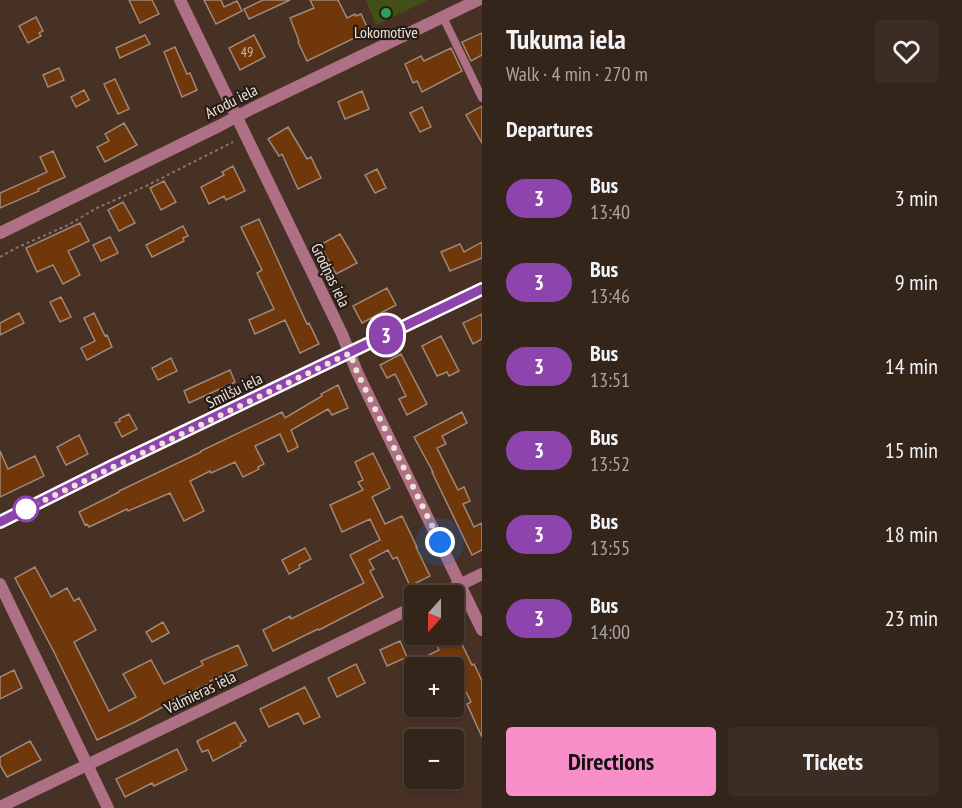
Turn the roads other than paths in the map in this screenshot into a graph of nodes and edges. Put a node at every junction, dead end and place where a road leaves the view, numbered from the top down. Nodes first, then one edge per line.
1 (180, 0) edge
2 (478, 0) edge
3 (443, 17) junction
4 (482, 98) edge
5 (237, 117) junction
6 (0, 233) edge
7 (482, 289) edge
8 (350, 353) junction
9 (0, 522) edge
10 (482, 574) edge
11 (0, 584) edge
12 (461, 584) junction
13 (404, 612) edge
14 (482, 630) edge
15 (88, 764) junction
16 (0, 807) edge
17 (108, 808) edge

1 - 5 street, Grodņas iela
2 - 3 street, Arodu iela
3 - 4 lane
3 - 5 street, Arodu iela
5 - 6 street, Arodu iela
5 - 8 street, Grodņas iela
7 - 8 street, Smilšu iela
8 - 9 street, Smilšu iela
8 - 12 street, Grodņas iela
10 - 12 street
11 - 15 street
12 - 14 street, Grodņas iela
13 - 15 street, Valmieras iela
15 - 16 street, Valmieras iela
15 - 17 street

